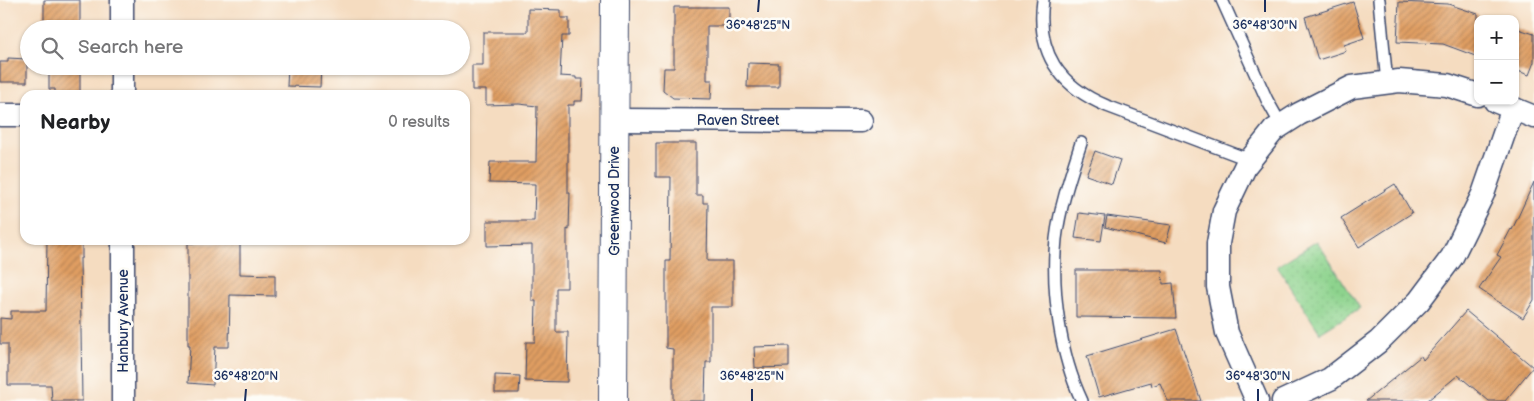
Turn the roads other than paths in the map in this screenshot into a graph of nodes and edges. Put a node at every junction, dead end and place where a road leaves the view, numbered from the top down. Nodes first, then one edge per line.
1 (122, 0) edge
2 (615, 0) edge
3 (1043, 0) edge
4 (1222, 0) edge
5 (1379, 0) edge
6 (122, 20) edge
7 (122, 75) edge
8 (1387, 82) junction
9 (122, 90) edge
10 (1474, 94) edge
11 (1504, 105) edge
12 (0, 115) edge
13 (20, 115) edge
14 (1534, 117) edge
15 (614, 120) junction
16 (861, 121) dead end
17 (1280, 125) junction
18 (1081, 143) dead end
19 (1250, 160) junction
20 (123, 245) edge
21 (123, 401) edge
22 (613, 401) edge
23 (1082, 401) edge
24 (1257, 401) edge
25 (1283, 401) edge

1 - 6 street
2 - 15 street, Greenwood Drive
3 - 19 lane
4 - 17 lane
5 - 8 lane
7 - 9 street
8 - 10 street
8 - 17 street
11 - 14 street
11 - 25 street
12 - 13 street
15 - 16 street, Raven Street
15 - 22 street, Greenwood Drive
17 - 19 street
18 - 23 lane
19 - 24 street
20 - 21 street, Hanbury Avenue

